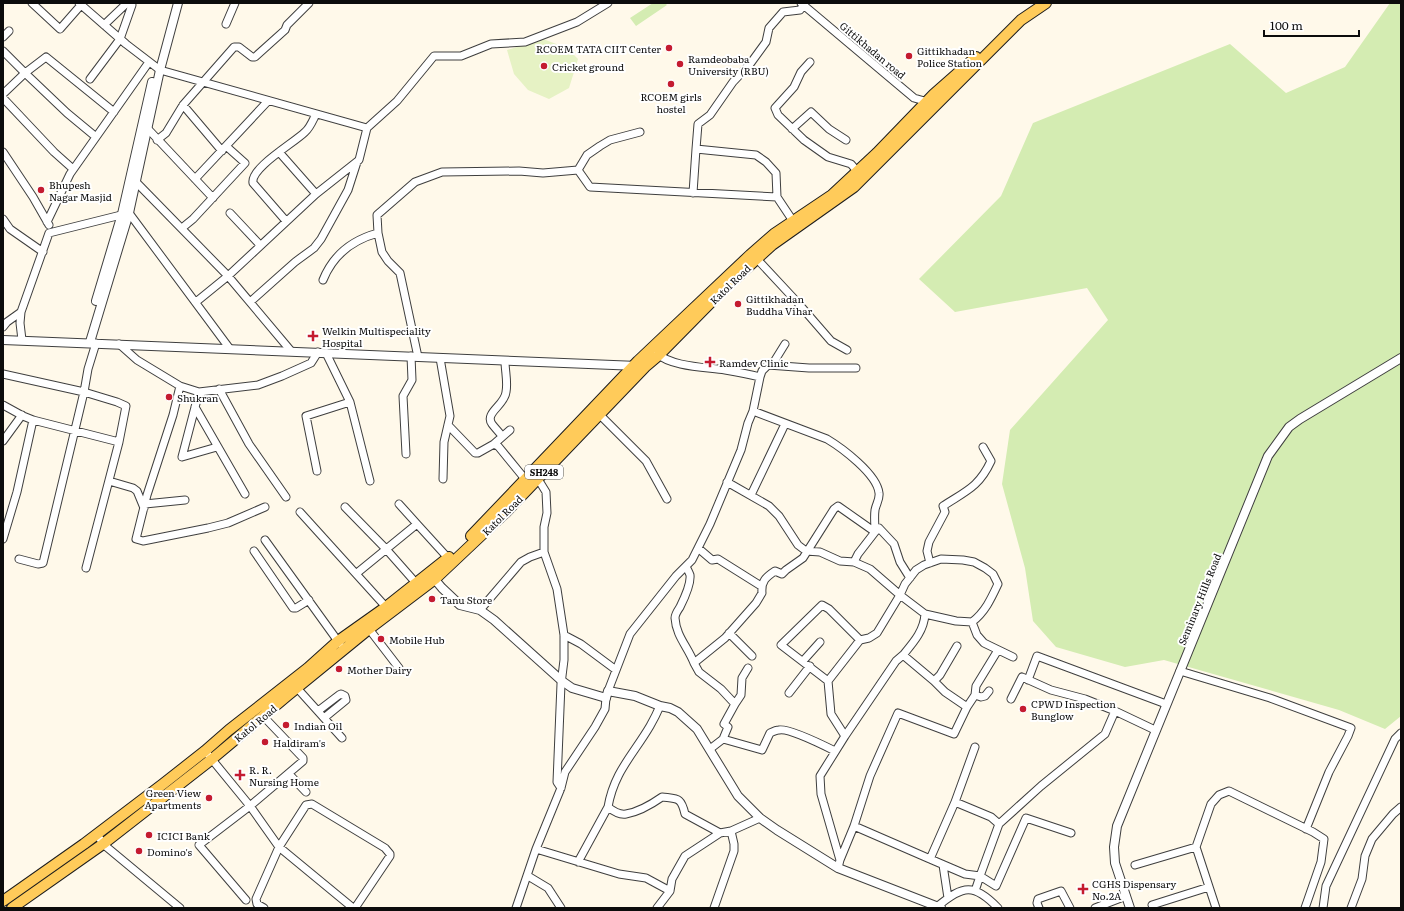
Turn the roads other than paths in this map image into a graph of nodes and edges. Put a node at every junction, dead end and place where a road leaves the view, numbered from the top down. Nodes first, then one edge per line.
1 (32, 3) edge
2 (127, 3) edge
3 (131, 3) edge
4 (172, 3) edge
5 (178, 3) edge
6 (235, 3) edge
7 (309, 3) edge
8 (608, 3) edge
9 (1034, 3) edge
10 (1046, 3) edge
11 (80, 4) edge
12 (803, 4) edge
13 (226, 24) dead end
14 (104, 25) junction
15 (9, 31) dead end
16 (3, 37) edge
17 (120, 39) junction
18 (3, 51) edge
19 (810, 62) dead end
20 (155, 66) junction
21 (25, 73) junction
22 (90, 79) dead end
23 (204, 83) junction
24 (3, 94) edge
25 (3, 98) edge
26 (268, 101) junction
27 (184, 105) junction
28 (931, 105) junction
29 (114, 112) junction
30 (316, 114) junction
31 (367, 128) junction
32 (148, 129) junction
33 (792, 129) junction
34 (640, 132) dead end
35 (96, 137) junction
36 (157, 140) junction
37 (846, 140) dead end
38 (224, 148) junction
39 (696, 149) junction
40 (3, 152) edge
41 (279, 152) junction
42 (357, 162) junction
43 (73, 170) junction
44 (578, 170) junction
45 (857, 171) junction
46 (195, 179) junction
47 (136, 182) junction
48 (694, 193) junction
49 (316, 194) junction
50 (777, 197) junction
51 (213, 198) junction
52 (230, 213) dead end
53 (126, 214) junction
54 (3, 220) edge
55 (286, 221) junction
56 (47, 222) junction
57 (795, 224) junction
58 (182, 228) junction
59 (53, 232) junction
60 (378, 233) junction
61 (260, 245) junction
62 (43, 252) junction
63 (757, 259) junction
64 (228, 276) junction
65 (323, 280) dead end
66 (196, 302) junction
67 (250, 302) junction
68 (21, 312) junction
69 (3, 327) edge
70 (3, 340) edge
71 (22, 340) junction
72 (90, 342) junction
73 (119, 344) junction
74 (785, 344) dead end
75 (230, 348) junction
76 (847, 350) dead end
77 (291, 351) junction
78 (322, 353) junction
79 (655, 353) junction
80 (414, 357) junction
81 (440, 358) junction
82 (1401, 358) edge
83 (505, 361) junction
84 (772, 365) junction
85 (634, 366) junction
86 (645, 367) junction
87 (856, 368) dead end
88 (3, 374) edge
89 (760, 376) junction
90 (180, 386) junction
91 (219, 389) junction
92 (84, 392) junction
93 (199, 392) junction
94 (350, 402) junction
95 (3, 404) edge
96 (195, 407) junction
97 (753, 411) junction
98 (598, 414) junction
99 (22, 415) junction
100 (33, 420) junction
101 (785, 424) junction
102 (448, 425) junction
103 (75, 430) junction
104 (510, 430) dead end
105 (502, 436) junction
106 (3, 441) edge
107 (119, 442) junction
108 (494, 444) junction
109 (217, 447) junction
110 (984, 447) dead end
111 (406, 454) dead end
112 (317, 471) dead end
113 (531, 477) junction
114 (443, 479) dead end
115 (109, 481) junction
116 (370, 482) dead end
117 (727, 482) junction
118 (245, 494) dead end
119 (752, 495) junction
120 (286, 497) dead end
121 (667, 499) dead end
122 (184, 500) dead end
123 (399, 504) dead end
124 (144, 506) junction
125 (265, 507) dead end
126 (345, 507) dead end
127 (300, 512) dead end
128 (417, 524) junction
129 (875, 532) junction
130 (3, 539) edge
131 (265, 540) dead end
132 (698, 548) junction
133 (386, 549) junction
134 (254, 551) dead end
135 (806, 551) junction
136 (544, 552) junction
137 (448, 558) junction
138 (19, 559) dead end
139 (854, 562) junction
140 (930, 563) junction
141 (686, 566) junction
142 (86, 568) dead end
143 (357, 574) junction
144 (432, 576) junction
145 (910, 578) junction
146 (416, 583) junction
147 (761, 586) junction
148 (900, 595) junction
149 (309, 600) junction
150 (386, 607) junction
151 (480, 610) junction
152 (924, 614) junction
153 (972, 622) junction
154 (369, 629) junction
155 (729, 633) junction
156 (564, 635) junction
157 (860, 640) junction
158 (338, 641) junction
159 (820, 642) dead end
160 (957, 646) dead end
161 (344, 649) junction
162 (998, 650) junction
163 (903, 654) junction
164 (752, 656) dead end
165 (1013, 657) dead end
166 (803, 661) junction
167 (694, 663) junction
168 (810, 666) junction
169 (399, 668) dead end
170 (748, 668) dead end
171 (616, 670) junction
172 (1180, 671) junction
173 (1028, 680) junction
174 (562, 681) junction
175 (828, 681) junction
176 (934, 681) junction
177 (297, 688) junction
178 (989, 691) dead end
179 (789, 693) dead end
180 (607, 695) junction
181 (975, 695) junction
182 (1011, 699) dead end
183 (735, 704) junction
184 (1166, 704) junction
185 (660, 706) junction
186 (967, 707) junction
187 (318, 711) junction
188 (1115, 711) junction
189 (263, 716) junction
190 (324, 718) junction
191 (1155, 730) junction
192 (1401, 733) edge
193 (845, 736) junction
194 (342, 738) dead end
195 (723, 739) junction
196 (975, 747) dead end
197 (710, 749) junction
198 (205, 751) junction
199 (836, 751) junction
200 (212, 759) junction
201 (288, 774) junction
202 (560, 788) junction
203 (306, 792) dead end
204 (954, 802) junction
205 (250, 806) junction
206 (608, 807) junction
207 (1401, 807) edge
208 (760, 818) junction
209 (999, 824) junction
210 (854, 826) junction
211 (1306, 829) junction
212 (731, 831) junction
213 (720, 833) junction
214 (1071, 833) dead end
215 (97, 834) junction
216 (103, 844) junction
217 (279, 847) junction
218 (1196, 847) junction
219 (536, 849) junction
220 (930, 859) junction
221 (840, 860) junction
222 (578, 862) junction
223 (943, 865) junction
224 (1135, 865) dead end
225 (838, 868) junction
226 (528, 876) junction
227 (980, 876) junction
228 (1209, 887) junction
229 (670, 891) junction
230 (975, 891) junction
231 (1126, 896) junction
232 (948, 898) junction
233 (246, 900) dead end
234 (3, 901) edge
235 (1152, 905) dead end
236 (939, 907) edge
237 (12, 908) edge
238 (180, 908) edge
239 (264, 908) edge
240 (354, 908) edge
241 (516, 908) edge
242 (562, 908) edge
243 (657, 908) edge
244 (714, 908) edge
245 (998, 908) edge
246 (1039, 908) edge
247 (1070, 908) edge
248 (1094, 908) edge
249 (1130, 908) edge
250 (1216, 908) edge
251 (1305, 908) edge
252 (1323, 908) edge
253 (1351, 908) edge

1 - 11 street
2 - 14 street
3 - 17 street
4 - 20 street
5 - 20 street
6 - 13 street
7 - 23 street
8 - 31 street
9 - 28 main road, Katol Road / SH248
10 - 28 main road, Katol Road / SH248
11 - 14 street
12 - 28 street, Gittikhadan road
12 - 39 street
14 - 17 street
15 - 16 street
17 - 20 street
17 - 22 street
18 - 21 street
19 - 33 street
20 - 23 street
20 - 29 street
20 - 32 street
20 - 53 street
21 - 24 street
21 - 29 street
21 - 35 street
23 - 26 street
23 - 27 street
25 - 43 street
26 - 30 street
26 - 38 street
27 - 36 street
27 - 38 street
28 - 45 main road, Katol Road / SH248
28 - 57 main road, Katol Road / SH248
29 - 35 street
30 - 31 street
30 - 41 street
31 - 42 street
32 - 36 street
32 - 47 street
33 - 37 street
33 - 45 street
34 - 44 street
35 - 43 street
36 - 46 street
38 - 46 street
38 - 51 street
39 - 48 street
39 - 50 street
40 - 56 street
41 - 49 street
41 - 55 street
42 - 49 street
42 - 67 street
43 - 56 street
44 - 48 street
44 - 60 street
45 - 57 main road, Katol Road / SH248
46 - 51 street
47 - 53 street
47 - 58 street
48 - 50 street
49 - 55 street
50 - 57 street
51 - 58 street
52 - 61 street
53 - 59 street
53 - 66 street
53 - 72 street
54 - 62 street
55 - 61 street
56 - 59 street
57 - 63 main road, Katol Road / SH248
57 - 79 main road, Katol Road / SH248
58 - 64 street
59 - 62 street
60 - 65 street
60 - 80 street
61 - 64 street
62 - 68 street
63 - 76 street
63 - 79 main road, Katol Road / SH248
64 - 66 street
64 - 67 street
66 - 75 street
67 - 77 street
68 - 69 street
68 - 71 street
70 - 71 street
71 - 72 street
72 - 73 street
72 - 92 street
73 - 75 street
73 - 90 street
74 - 84 street
75 - 77 street
77 - 78 street
78 - 80 street
78 - 91 street
78 - 94 street
79 - 85 main road, Katol Road / SH248
79 - 86 main road, Katol Road / SH248
79 - 89 street
80 - 81 street
80 - 111 street
81 - 83 street
81 - 102 street
82 - 172 street, Seminary Hills Road
83 - 85 street
83 - 105 street
84 - 87 street
84 - 89 street
85 - 86 street
85 - 113 main road, Katol Road / SH248
86 - 98 main road, Katol Road / SH248
88 - 92 street
89 - 97 street
90 - 93 street
90 - 124 street
91 - 93 street
91 - 120 street
92 - 103 street
92 - 107 street
93 - 96 street
94 - 112 street
94 - 116 street
95 - 99 street
96 - 109 street
96 - 109 street
97 - 101 street
97 - 117 street
98 - 113 main road, Katol Road / SH248
98 - 121 street
99 - 100 street
99 - 106 street
100 - 103 street
100 - 130 street
101 - 119 street
101 - 129 street
102 - 108 street
102 - 114 street
103 - 107 street
103 - 138 street
104 - 105 street
105 - 108 street
107 - 115 street
108 - 113 street
109 - 118 street
110 - 140 street
113 - 136 street
113 - 137 main road, Katol Road / SH248
113 - 144 main road, Katol Road / SH248
115 - 124 street
115 - 142 street
117 - 119 street
117 - 132 street
119 - 135 street
122 - 124 street
123 - 128 street
124 - 125 street
126 - 133 street
127 - 143 street
128 - 133 street
128 - 137 street
129 - 135 street
129 - 139 street
129 - 145 street
131 - 149 street
132 - 141 street
132 - 147 street
133 - 143 street
133 - 146 street
134 - 149 street
135 - 139 street
135 - 147 street
136 - 151 street
136 - 156 street
137 - 144 main road, Katol Road / SH248
139 - 148 street
140 - 145 street
140 - 153 street
141 - 167 street
141 - 171 street
143 - 150 street
144 - 146 main road, Katol Road / SH248
144 - 151 street
144 - 154 main road, Katol Road / SH248
145 - 148 street
146 - 150 main road, Katol Road / SH248
147 - 155 street
148 - 152 street
148 - 157 street
149 - 158 street
150 - 158 main road, Katol Road / SH248
151 - 174 street
152 - 153 street
152 - 163 street
153 - 162 street
154 - 161 main road, Katol Road / SH248
154 - 169 street
155 - 164 street
155 - 167 street
156 - 171 street
156 - 174 street
157 - 166 street
157 - 175 street
158 - 161 street
158 - 198 main road, Katol Road / SH248
159 - 166 street
160 - 176 street
161 - 177 main road, Katol Road / SH248
162 - 165 street
162 - 181 street
163 - 176 street
163 - 193 street
166 - 168 street
167 - 183 street
168 - 175 street
168 - 179 street
170 - 183 street
171 - 180 street
172 - 184 street, Seminary Hills Road
172 - 211 street
173 - 182 street
173 - 184 street
173 - 188 street
174 - 180 street
174 - 202 street
175 - 193 street
176 - 186 street
177 - 187 street
177 - 189 main road, Katol Road / SH248
178 - 181 street
180 - 185 street
180 - 202 street
181 - 186 street
183 - 195 street
184 - 191 street, Seminary Hills Road
185 - 197 street
185 - 206 street
186 - 210 street
187 - 190 street
187 - 190 street
188 - 191 street
188 - 209 street
189 - 200 main road, Katol Road / SH248
189 - 201 street
190 - 194 street
191 - 231 street, Seminary Hills Road
192 - 252 street
193 - 199 street
195 - 197 street
195 - 199 street
196 - 204 street
197 - 208 street
198 - 200 street
198 - 215 main road, Katol Road / SH248
199 - 221 street
200 - 205 street
200 - 216 main road, Katol Road / SH248
201 - 203 street
201 - 205 street
202 - 219 street
204 - 209 street
204 - 220 street
205 - 217 street
205 - 233 street
206 - 213 street
206 - 222 street
207 - 253 street
208 - 212 street
208 - 225 street
209 - 227 street
210 - 220 street
210 - 221 street
211 - 218 street
211 - 251 street
212 - 213 street
212 - 244 street
213 - 229 street
214 - 227 street
215 - 216 street
215 - 234 main road, Katol Road / SH248
216 - 237 main road, Katol Road / SH248
216 - 238 street
217 - 239 street
217 - 240 street
217 - 240 street
218 - 224 street
218 - 228 street
219 - 222 street
219 - 226 street
220 - 223 street
221 - 225 street
222 - 229 street
223 - 227 street
223 - 232 street
225 - 236 street
226 - 241 street
226 - 242 street
227 - 230 street
228 - 235 street
228 - 250 street
229 - 243 street
230 - 232 street
230 - 245 street
231 - 248 street
231 - 249 street, Seminary Hills Road
232 - 236 street
246 - 247 street

